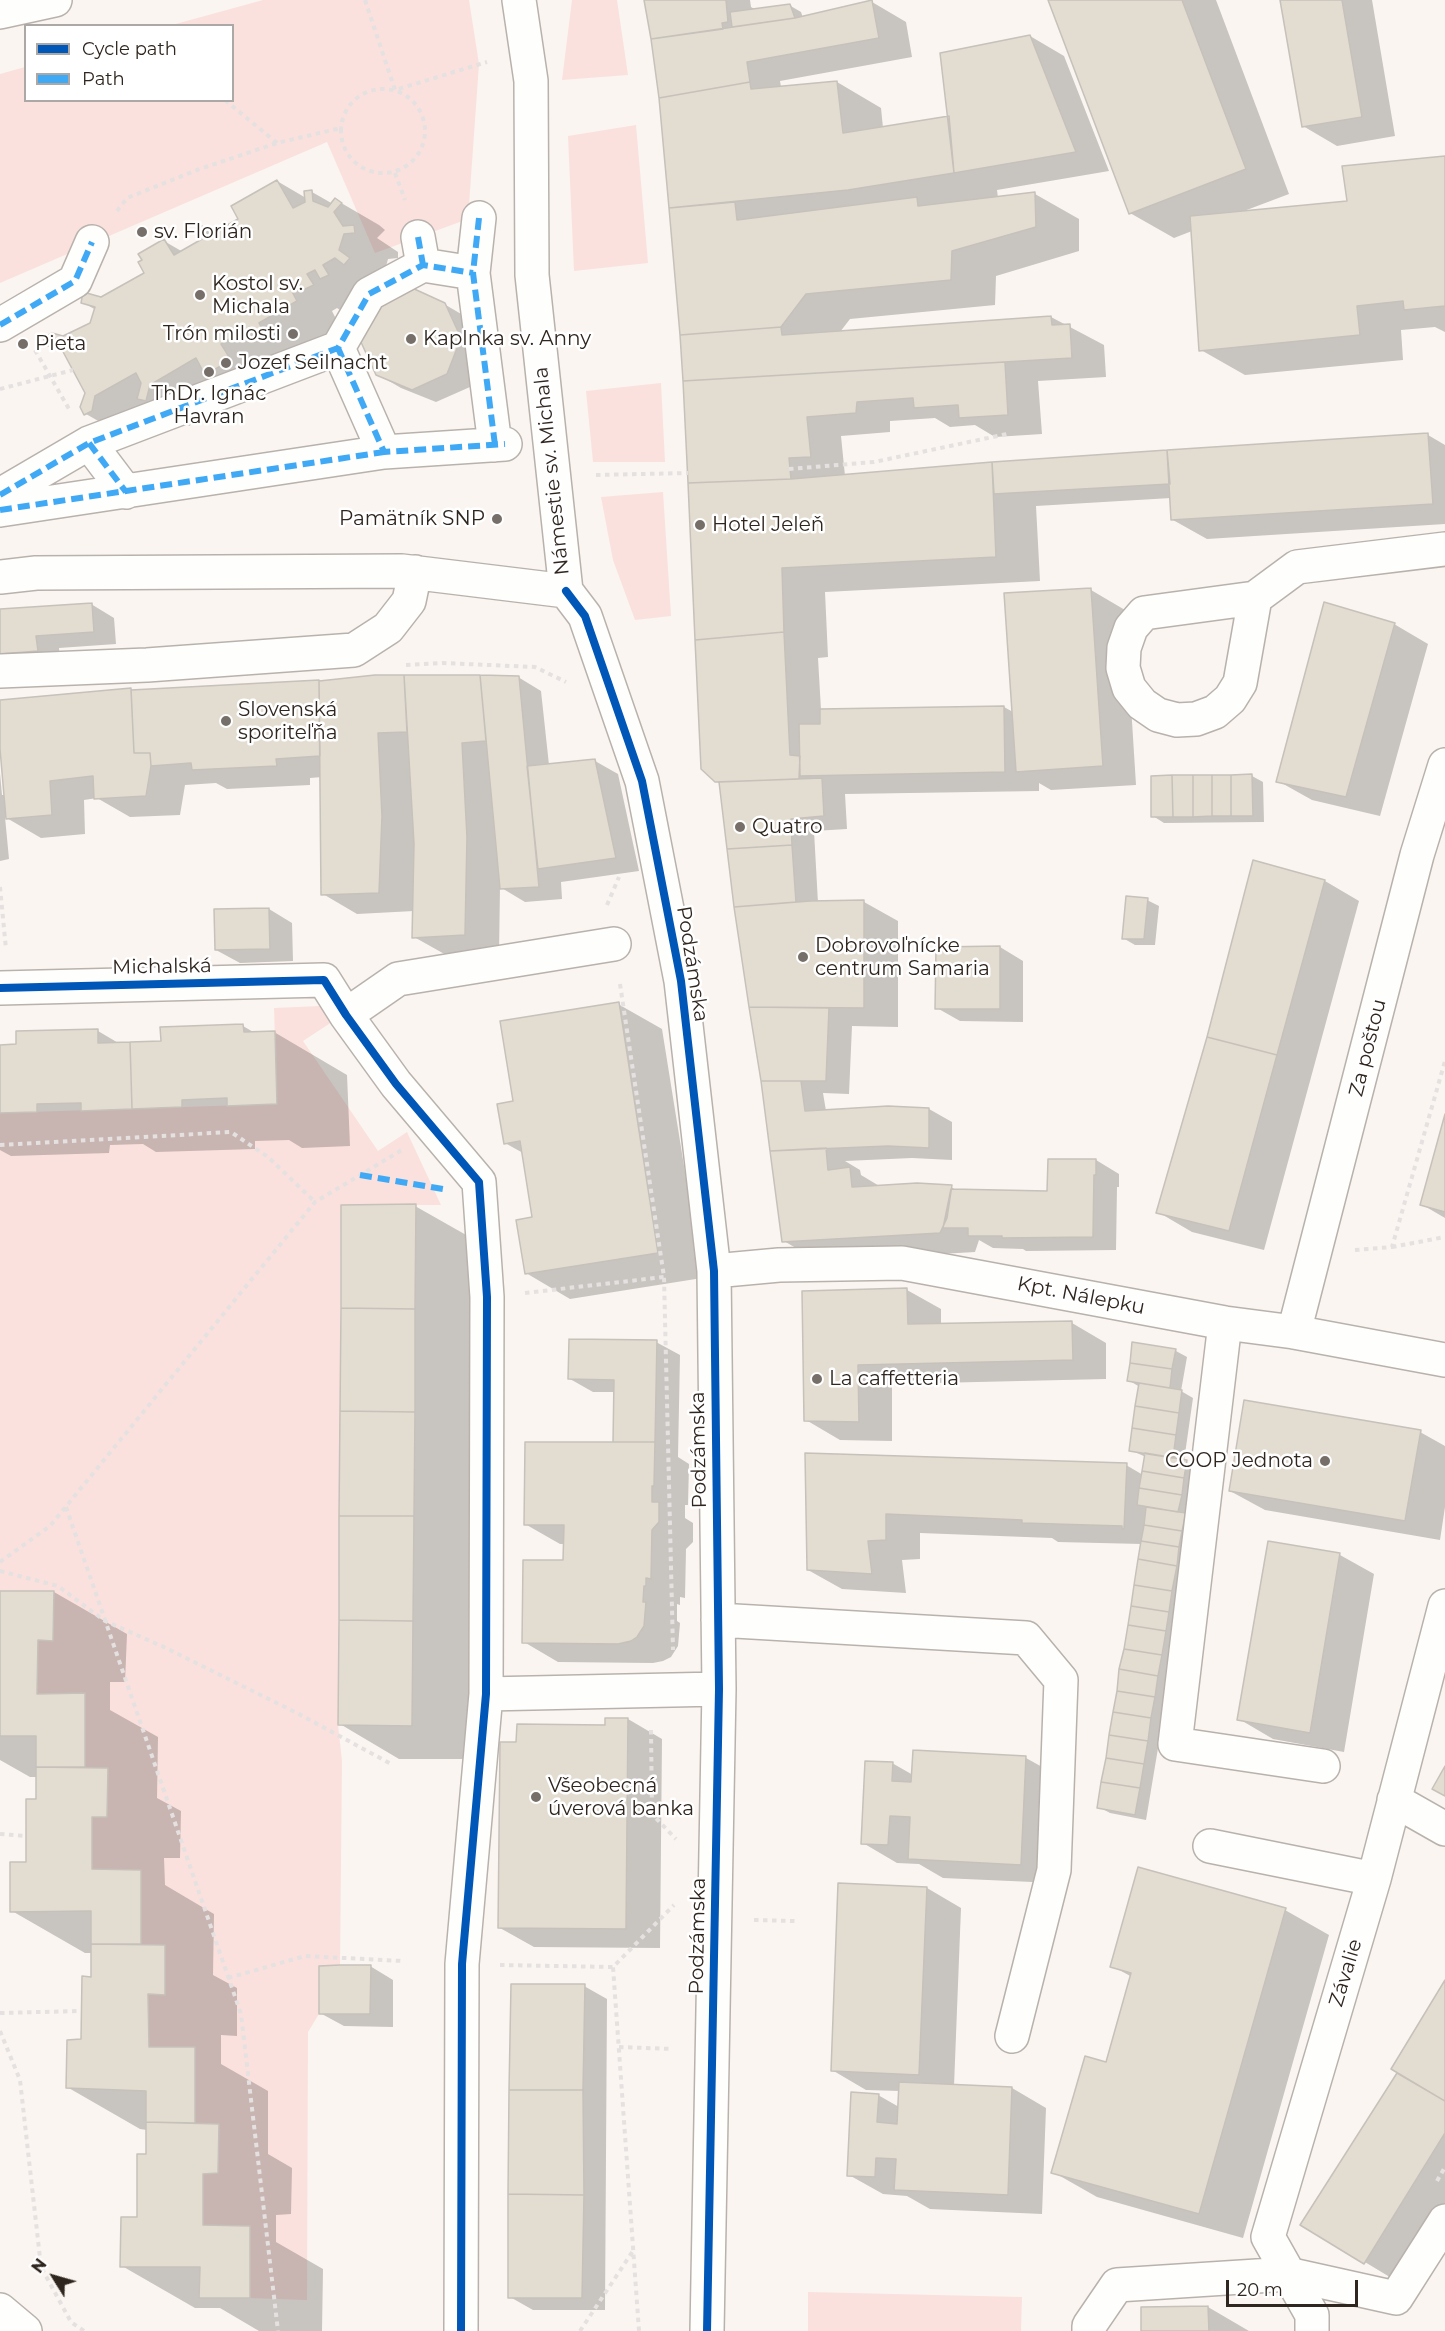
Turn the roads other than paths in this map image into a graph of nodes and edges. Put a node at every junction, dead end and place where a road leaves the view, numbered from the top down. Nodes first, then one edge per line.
1 (55, 0) edge
2 (519, 0) edge
3 (0, 12) edge
4 (479, 218) dead end
5 (92, 242) road end
6 (473, 273) junction
7 (0, 325) edge
8 (338, 348) junction
9 (88, 443) junction
10 (384, 452) junction
11 (126, 492) junction
12 (0, 495) edge
13 (0, 510) edge
14 (1445, 549) edge
15 (416, 572) junction
16 (0, 577) edge
17 (566, 591) junction
18 (1255, 598) junction
19 (0, 672) edge
20 (1445, 765) edge
21 (614, 944) road end
22 (0, 988) edge
23 (346, 1015) junction
24 (714, 1271) junction
25 (1225, 1323) junction
26 (1294, 1332) junction
27 (1445, 1360) edge
28 (1445, 1606) edge
29 (718, 1620) junction
30 (719, 1689) junction
31 (486, 1694) junction
32 (1323, 1766) dead end
33 (1395, 1800) junction
34 (1445, 1829) edge
35 (1210, 1845) dead end
36 (1374, 1879) junction
37 (1012, 2036) dead end
38 (1445, 2221) edge
39 (1288, 2274) junction
40 (0, 2310) edge
41 (25, 2331) edge
42 (461, 2331) edge
43 (706, 2331) edge
44 (1089, 2331) edge
45 (1312, 2331) edge

1 - 3 street
2 - 17 street, Námestie sv. Michala
4 - 6 street
5 - 7 street
6 - 8 street
6 - 10 street
8 - 9 street
8 - 10 street
9 - 11 street
9 - 12 street
10 - 11 street
11 - 13 street
14 - 18 street
15 - 16 street, Námestie sv. Michala
15 - 17 street, Námestie sv. Michala
15 - 19 street
17 - 24 street, Podzámska
18 - 18 street
20 - 26 street, Za poštou
21 - 23 street
22 - 23 street, Michalská
23 - 31 street
24 - 25 street, Kpt. Nálepku
24 - 29 street, Podzámska
25 - 26 street, Kpt. Nálepku
25 - 32 street
26 - 27 street, Kpt. Nálepku
28 - 33 street, Závalie
29 - 30 street, Podzámska
29 - 37 street
30 - 31 street
30 - 43 street, Podzámska
31 - 42 street
33 - 34 street
33 - 36 street, Závalie
35 - 36 street
36 - 39 street, Závalie
38 - 39 street
39 - 44 street
39 - 45 street, Závalie
40 - 41 street

